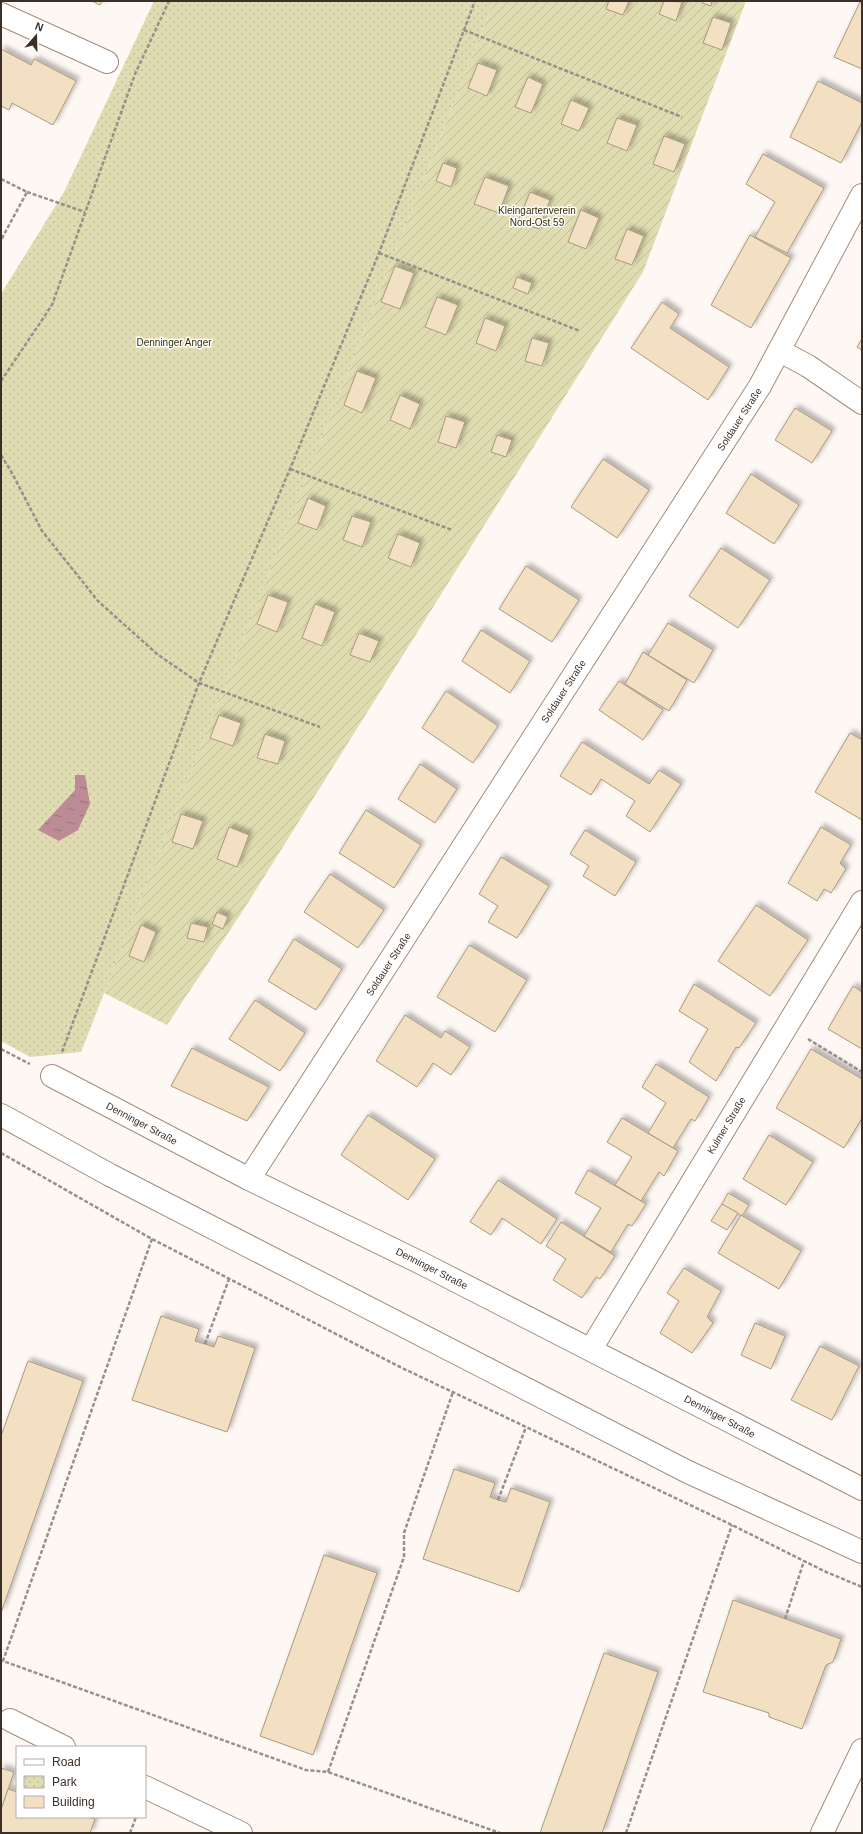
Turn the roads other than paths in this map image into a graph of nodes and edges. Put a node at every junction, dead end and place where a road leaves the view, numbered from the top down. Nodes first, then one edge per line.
1 (1, 14) edge
2 (107, 62) dead end
3 (862, 195) edge
4 (780, 350) junction
5 (862, 403) edge
6 (862, 902) edge
7 (52, 1076) road end
8 (1, 1115) edge
9 (249, 1179) junction
10 (591, 1349) junction
11 (862, 1489) edge
12 (862, 1552) edge
13 (10, 1720) dead end
14 (62, 1746) edge
15 (862, 1750) edge
16 (146, 1787) edge
17 (241, 1833) edge
18 (822, 1833) edge

1 - 2 street
3 - 4 street, Soldauer Straße
4 - 5 street
4 - 9 street, Soldauer Straße
6 - 10 street, Kulmer Straße
7 - 9 street, Denninger Straße
8 - 12 street
9 - 10 street, Denninger Straße
10 - 11 street, Denninger Straße
13 - 14 street
15 - 18 street
16 - 17 street

